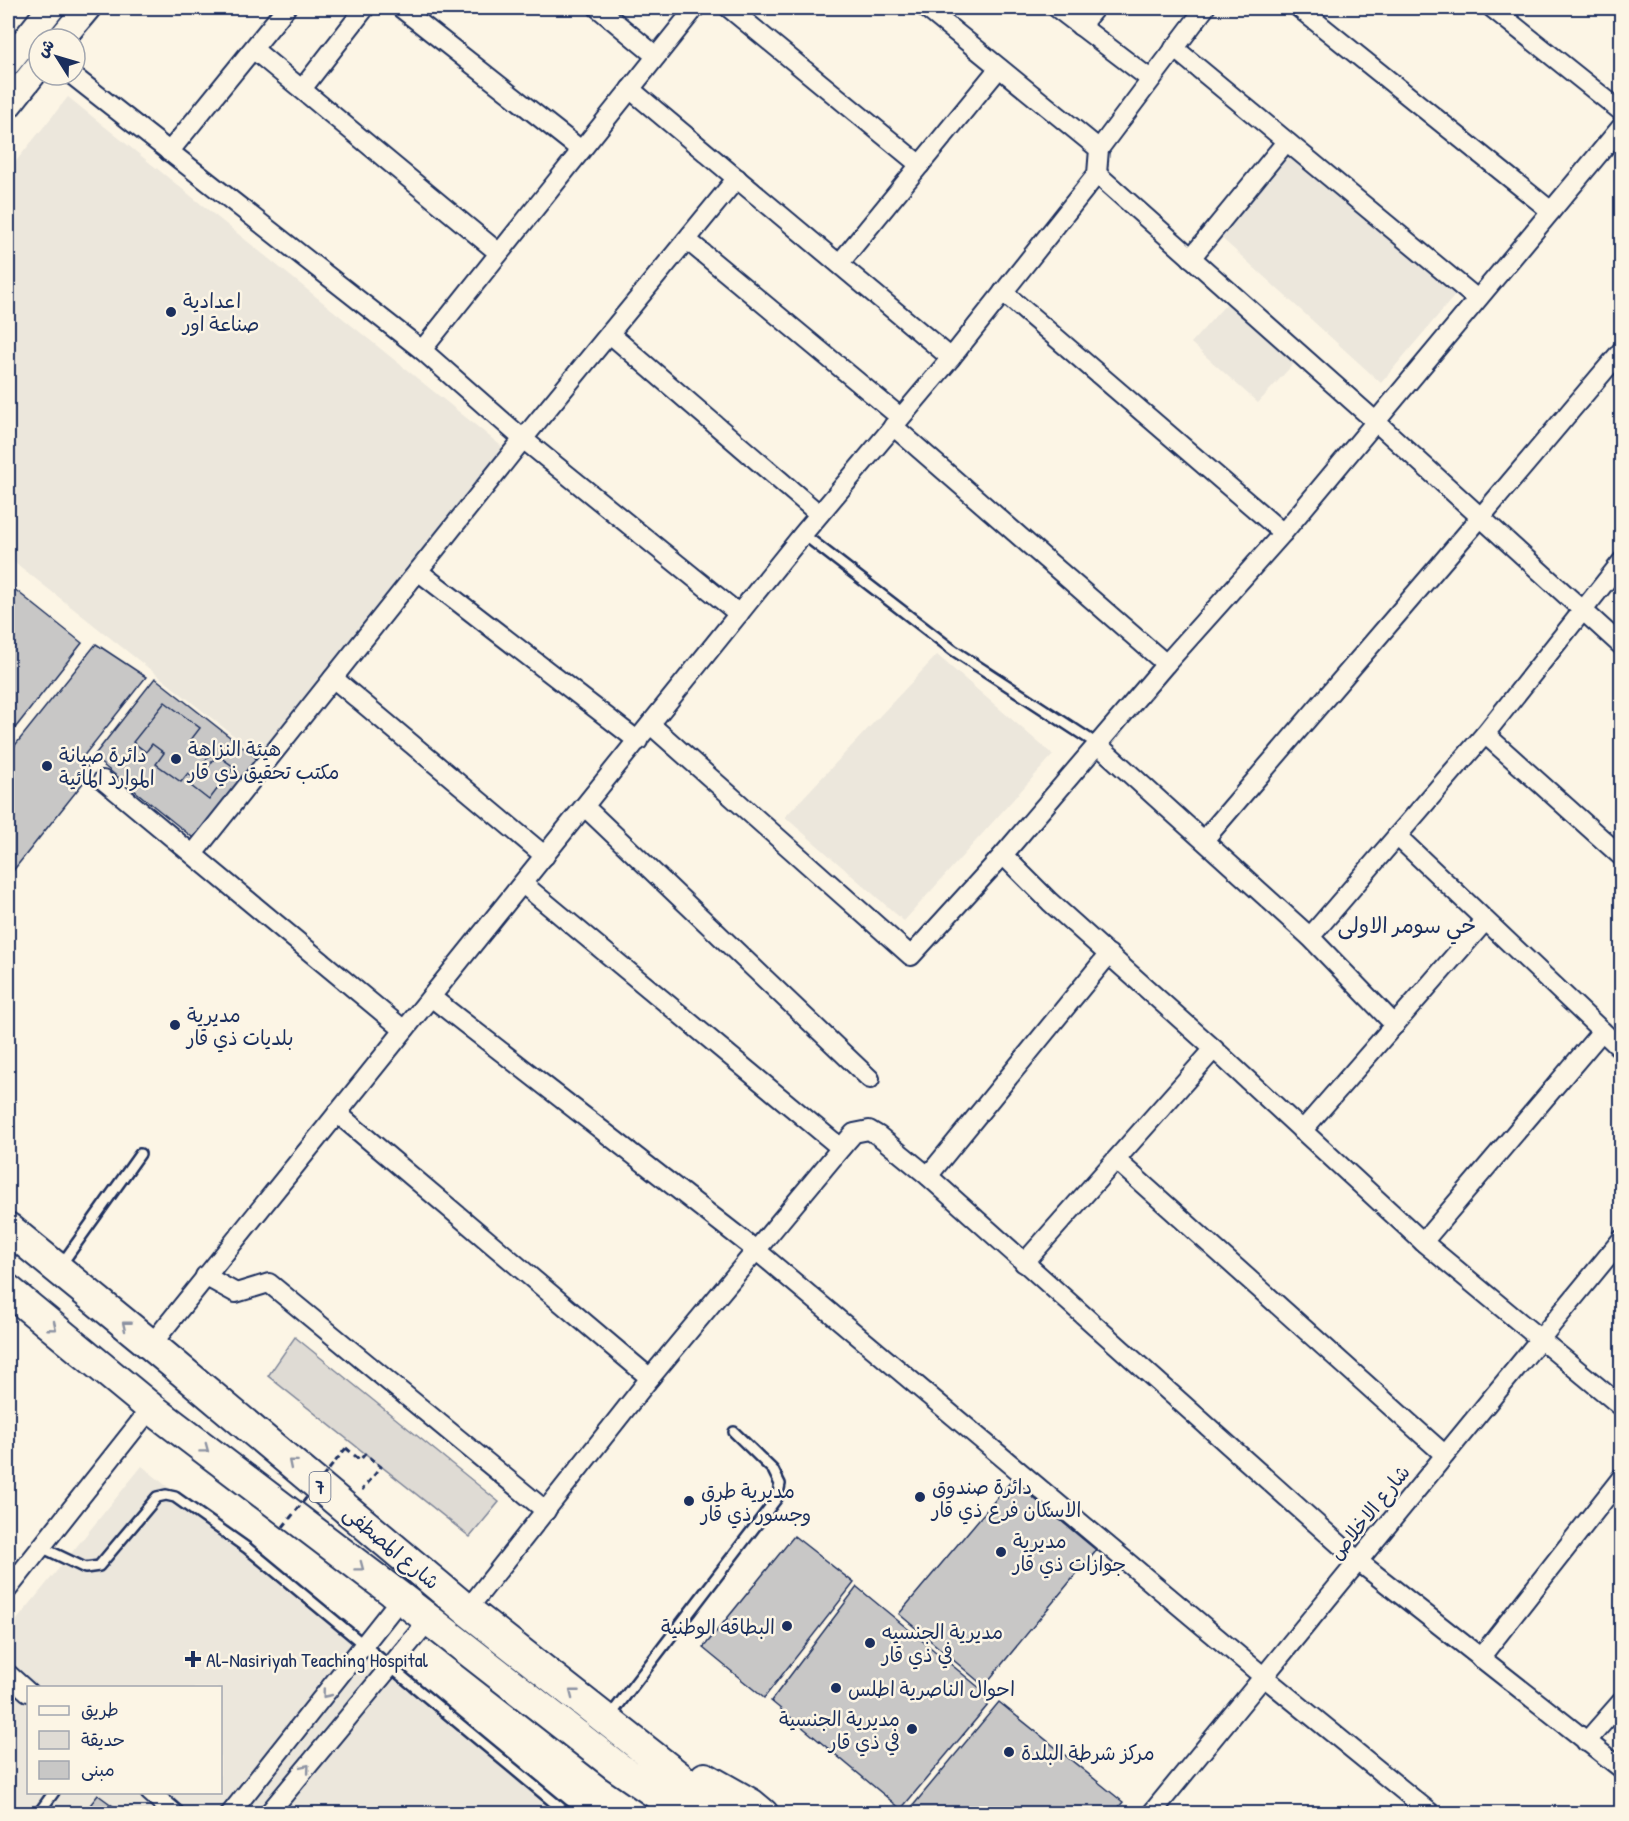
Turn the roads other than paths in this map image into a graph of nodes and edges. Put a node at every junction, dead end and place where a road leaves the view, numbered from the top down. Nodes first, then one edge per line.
1 (51, 8) edge
2 (87, 8) edge
3 (286, 8) edge
4 (365, 8) edge
5 (401, 8) edge
6 (598, 8) edge
7 (695, 8) edge
8 (729, 8) edge
9 (926, 8) edge
10 (1057, 8) edge
11 (1095, 8) edge
12 (1205, 8) edge
13 (1299, 8) edge
14 (1492, 8) edge
15 (1080, 26) junction
16 (71, 27) edge
17 (1174, 48) junction
18 (253, 49) junction
19 (656, 56) junction
20 (8, 62) edge
21 (999, 68) junction
22 (1150, 79) junction
23 (27, 81) edge
24 (87, 87) edge
25 (302, 89) junction
26 (630, 89) junction
27 (8, 105) edge
28 (1622, 112) edge
29 (1622, 126) edge
30 (1286, 142) junction
31 (1099, 149) junction
32 (581, 150) junction
33 (169, 152) junction
34 (920, 165) junction
35 (1097, 174) junction
36 (737, 178) junction
37 (1551, 211) junction
38 (687, 240) junction
39 (499, 253) junction
40 (1191, 258) junction
41 (839, 264) junction
42 (1003, 292) junction
43 (1477, 299) junction
44 (610, 334) junction
45 (422, 350) junction
46 (1622, 350) edge
47 (951, 358) junction
48 (1375, 421) junction
49 (897, 422) junction
50 (523, 439) junction
51 (819, 514) junction
52 (1480, 518) junction
53 (1283, 533) junction
54 (803, 534) junction
55 (1622, 561) edge
56 (418, 570) junction
57 (1582, 610) junction
58 (739, 614) junction
59 (1622, 646) edge
60 (1166, 664) junction
61 (333, 678) junction
62 (651, 725) junction
63 (1485, 734) junction
64 (638, 741) junction
65 (1097, 744) junction
66 (103, 780) dead end
67 (585, 807) junction
68 (1397, 836) junction
69 (1204, 840) junction
70 (193, 854) junction
71 (1003, 855) junction
72 (545, 856) junction
73 (1622, 857) edge
74 (523, 884) junction
75 (1485, 921) junction
76 (1310, 938) junction
77 (1109, 954) junction
78 (431, 997) junction
79 (1395, 1024) junction
80 (404, 1030) junction
81 (1602, 1031) junction
82 (1214, 1049) junction
83 (1622, 1050) edge
84 (870, 1079) dead end
85 (337, 1113) junction
86 (1302, 1131) junction
87 (841, 1148) junction
88 (140, 1154) dead end
89 (1116, 1160) junction
90 (928, 1176) junction
91 (8, 1228) edge
92 (1622, 1239) edge
93 (1423, 1242) junction
94 (757, 1251) junction
95 (1615, 1260) edge
96 (1024, 1263) junction
97 (57, 1269) junction
98 (205, 1276) junction
99 (8, 1290) edge
100 (1541, 1338) junction
101 (151, 1345) junction
102 (650, 1378) junction
103 (1622, 1407) edge
104 (152, 1408) junction
105 (734, 1432) dead end
106 (1445, 1455) junction
107 (1622, 1477) edge
108 (546, 1511) junction
109 (41, 1547) junction
110 (1358, 1561) junction
111 (8, 1589) edge
112 (401, 1598) junction
113 (467, 1610) junction
114 (428, 1621) junction
115 (365, 1645) junction
116 (1480, 1658) junction
117 (391, 1666) junction
118 (8, 1674) edge
119 (1264, 1677) junction
120 (27, 1691) edge
121 (1622, 1701) edge
122 (606, 1720) junction
123 (636, 1742) junction
124 (1587, 1742) junction
125 (616, 1766) junction
126 (1622, 1769) edge
127 (53, 1794) edge
128 (152, 1794) edge
129 (38, 1814) edge
130 (175, 1814) edge
131 (230, 1814) edge
132 (268, 1814) edge
133 (568, 1814) edge
134 (657, 1814) edge
135 (686, 1814) edge
136 (726, 1814) edge
137 (763, 1814) edge
138 (1151, 1814) edge
139 (1432, 1814) edge

1 - 20 main road
2 - 16 main road
3 - 18 street
4 - 25 street
5 - 32 street
6 - 19 street
7 - 19 street
8 - 34 street
9 - 21 street
10 - 15 street
11 - 15 street
12 - 17 street
13 - 37 street
14 - 28 street
15 - 22 street
17 - 22 street
17 - 30 street
18 - 25 street
18 - 33 street
19 - 26 street
21 - 31 street
21 - 34 street
22 - 31 street
23 - 27 main road
24 - 33 street
25 - 39 street
26 - 32 street
26 - 36 street
29 - 37 street
30 - 40 street
30 - 43 street
31 - 35 street
32 - 39 street
33 - 45 street
34 - 41 street
35 - 40 street
35 - 42 street
36 - 38 street
36 - 41 street
37 - 43 street
38 - 44 street
38 - 49 street
39 - 45 street
40 - 48 street
41 - 47 street
42 - 47 street
42 - 53 street
43 - 48 street
44 - 50 street
44 - 51 street
45 - 50 street
46 - 52 street
47 - 49 street
48 - 52 street
48 - 53 street
49 - 51 street
49 - 60 street
50 - 56 street
50 - 58 street
51 - 54 street
52 - 57 street
52 - 69 street
53 - 60 street
54 - 58 street
54 - 65 lane
55 - 57 street
56 - 61 street
56 - 64 street
57 - 59 street
57 - 63 street
58 - 62 street
60 - 65 street
61 - 70 street
61 - 72 street
62 - 64 street
62 - 71 street
63 - 68 street
63 - 73 street
64 - 67 street
65 - 69 street
65 - 71 street
66 - 70 street
67 - 72 street
67 - 84 street
68 - 75 street
68 - 76 street
69 - 76 street
70 - 80 street
71 - 77 street
72 - 74 street
74 - 78 street
74 - 87 street
75 - 79 street
75 - 81 street
76 - 79 street
77 - 82 street
77 - 90 street
78 - 80 street
78 - 94 street
79 - 86 street
80 - 85 street
81 - 83 street
81 - 93 street
82 - 86 street
82 - 89 street
85 - 98 street
85 - 102 street
86 - 93 street
87 - 90 street
87 - 94 street
88 - 97 lane
89 - 96 street
89 - 106 street
90 - 96 street
91 - 97 highway, شارع المصطفى / 7
92 - 95 street, شارع الاخلاص
93 - 100 street
94 - 102 street
94 - 119 street
95 - 100 street, شارع الاخلاص
96 - 110 street
101 -> 97 highway, شارع المصطفى / 7
98 - 101 street
98 - 108 street
99 -> 104 highway, شارع المصطفى / 7
100 - 103 street
100 - 106 street, شارع الاخلاص
113 -> 101 highway, شارع المصطفى / 7
102 - 108 street
104 - 109 street
104 -> 112 highway, شارع المصطفى / 7
105 - 122 lane
106 - 110 street, شارع الاخلاص
107 - 116 street
108 - 113 street
109 - 111 street
109 - 115 lane
110 - 116 street
110 - 119 street, شارع الاخلاص
112 - 114 highway, شارع المصطفى / 7
112 - 115 street
122 -> 113 highway, شارع المصطفى / 7
114 - 117 street
114 - 125 highway, شارع المصطفى / 7
115 - 117 lane
115 -> 131 street
116 - 124 street
132 -> 117 street
117 - 133 lane
118 - 120 street
119 - 138 street, شارع الاخلاص
119 - 139 street
121 - 124 street
122 - 123 highway, شارع المصطفى / 7
123 - 136 highway, شارع المصطفى / 7
123 - 137 highway
124 - 126 street
125 - 134 highway
125 - 135 highway, شارع المصطفى / 7
127 - 129 lane
128 - 130 street

